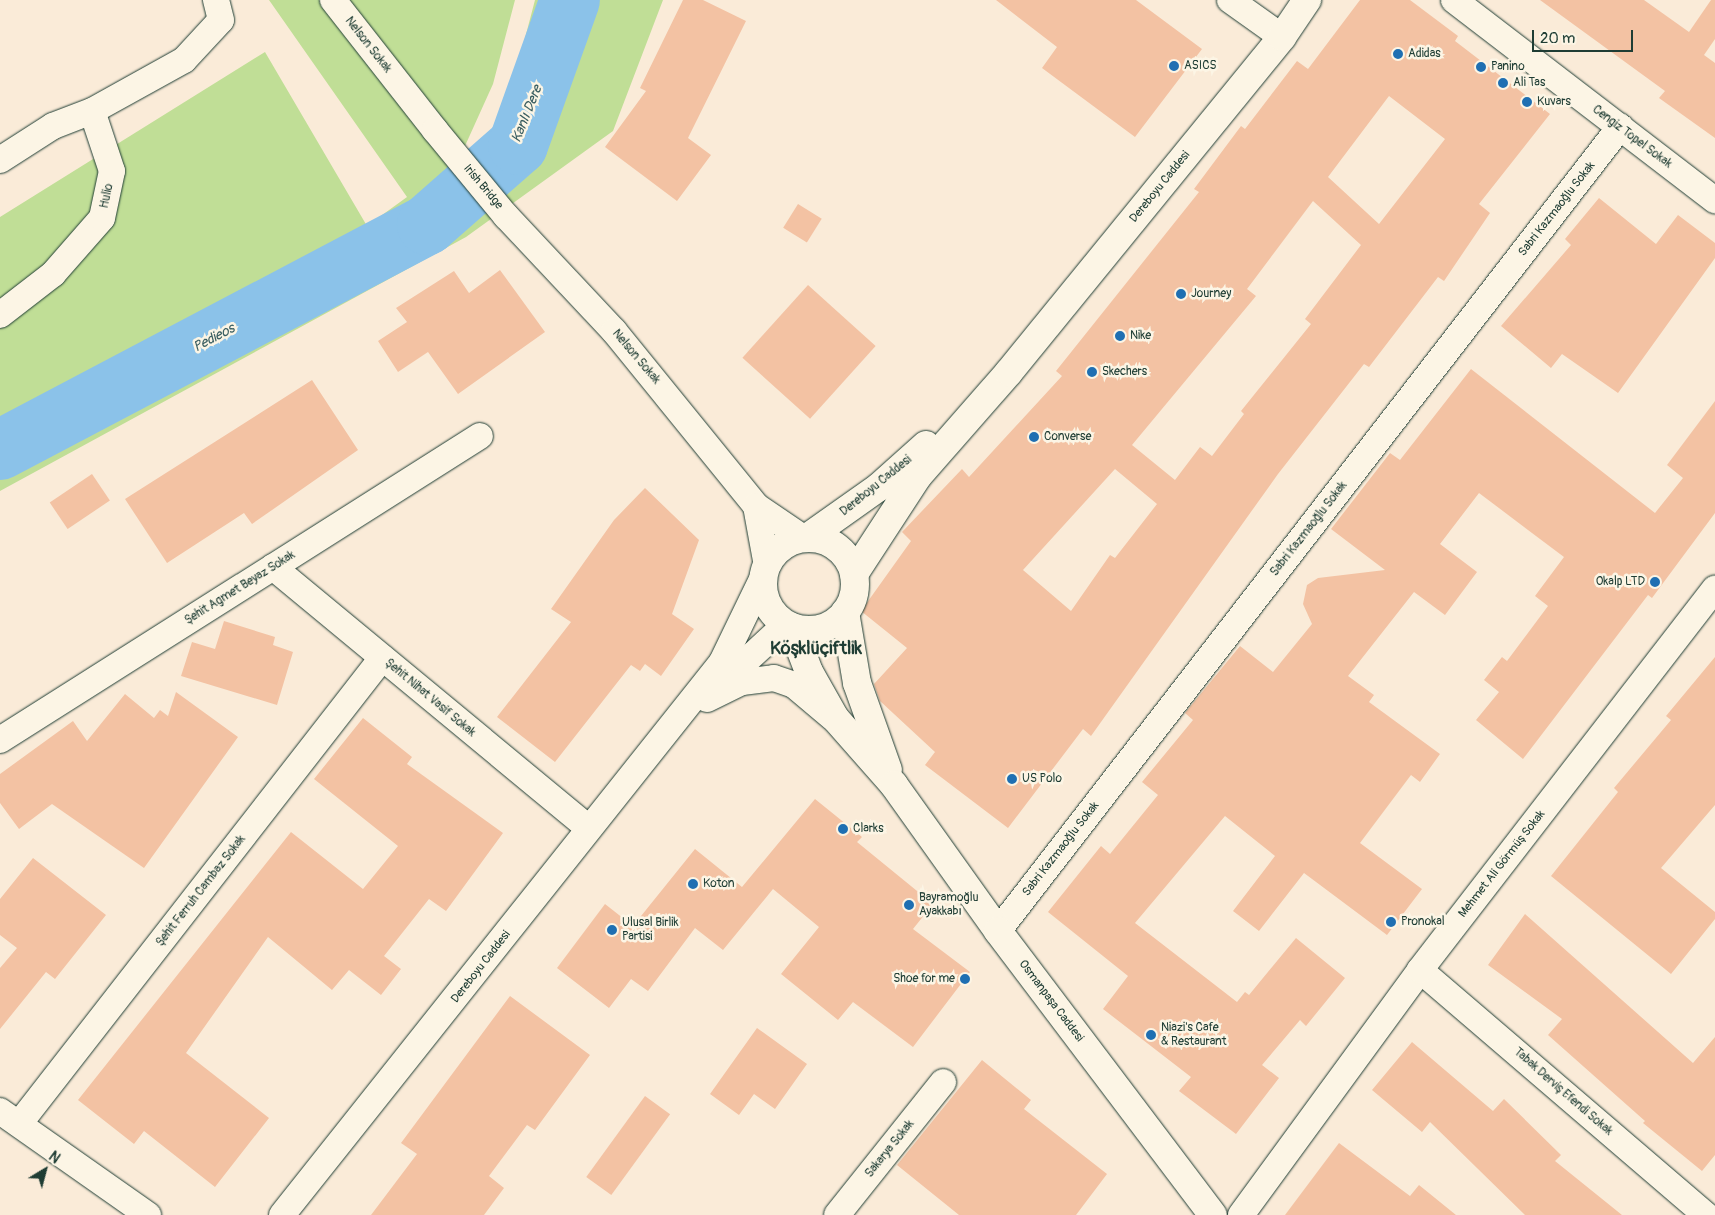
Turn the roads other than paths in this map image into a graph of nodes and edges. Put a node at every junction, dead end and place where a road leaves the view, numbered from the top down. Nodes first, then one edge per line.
1 (216, 0) edge
2 (333, 0) edge
3 (1230, 0) edge
4 (1307, 0) edge
5 (1454, 0) edge
6 (1282, 37) junction
7 (92, 111) junction
8 (1620, 127) junction
9 (459, 159) joint
10 (0, 160) edge
11 (1715, 200) edge
12 (506, 216) joint
13 (0, 316) edge
14 (1009, 372) junction
15 (480, 436) dead end
16 (756, 506) junction
17 (805, 538) junction
18 (273, 567) junction
19 (765, 571) junction
20 (854, 574) junction
21 (1715, 589) edge
22 (845, 612) junction
23 (789, 625) junction
24 (382, 658) junction
25 (707, 698) junction
26 (677, 717) junction
27 (840, 724) junction
28 (0, 740) edge
29 (894, 785) junction
30 (588, 828) junction
31 (998, 931) junction
32 (1420, 970) junction
33 (943, 1082) dead end
34 (10, 1117) edge
35 (148, 1215) edge
36 (282, 1215) edge
37 (837, 1215) edge
38 (1213, 1215) edge
39 (1241, 1215) edge
40 (1706, 1215) edge

1 - 7 street
2 - 9 street, Nelson Sokak
3 - 6 street
4 - 6 main road, Dereboyu Caddesi
5 - 8 street, Cengiz Topel Sokak
6 - 14 main road, Dereboyu Caddesi
7 - 10 street
7 - 13 street, Hulio
8 - 11 street, Cengiz Topel Sokak
8 - 31 street, Sabri Kazmaoğlu Sokak
9 - 12 street, Irish Bridge
12 - 16 street, Nelson Sokak
14 - 17 main road, Dereboyu Caddesi
14 - 20 main road, Dereboyu Caddesi
15 - 18 street, Şehit Agmet Beyaz Sokak
16 - 17 street, Nelson Sokak
16 - 19 street, Nelson Sokak
17 - 19 main road
17 - 20 main road
18 - 24 street, Şehit Nihat Vasif Sokak
18 - 28 street, Şehit Agmet Beyaz Sokak
19 - 23 main road
19 - 26 street, Dereboyu Caddesi
20 - 22 main road
21 - 32 street, Mehmet Ali Görmüş Sokak
22 - 23 main road
22 - 29 main road, Osmanpaşa Caddesi
23 - 25 street, Dereboyu Caddesi
23 - 27 main road, Osmanpaşa Caddesi
24 - 30 street, Şehit Nihat Vasif Sokak
24 - 34 street, Şehit Ferruh Cambaz Sokak
25 - 26 street, Dereboyu Caddesi
25 - 27 street
26 - 30 street, Dereboyu Caddesi
27 - 29 main road, Osmanpaşa Caddesi
29 - 31 main road, Osmanpaşa Caddesi
30 - 36 street, Dereboyu Caddesi
31 - 38 main road, Osmanpaşa Caddesi
32 - 39 street, Mehmet Ali Görmüş Sokak
32 - 40 street, Tabak Derviş Efendi Sokak
33 - 37 street, Sakarya Sokak
34 - 35 street

